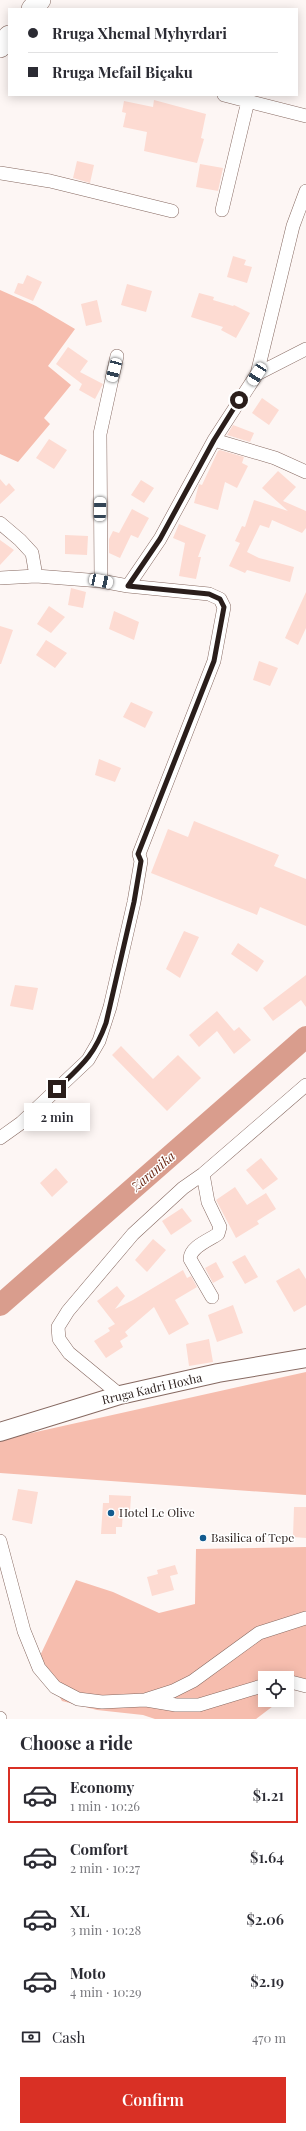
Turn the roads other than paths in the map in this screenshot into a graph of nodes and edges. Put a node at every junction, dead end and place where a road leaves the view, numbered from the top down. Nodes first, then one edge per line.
1 (40, 0) edge
2 (33, 8) edge
3 (228, 96) edge
4 (248, 101) junction
5 (306, 116) edge
6 (0, 173) edge
7 (306, 191) edge
8 (222, 210) dead end
9 (172, 211) dead end
10 (306, 349) edge
11 (117, 356) dead end
12 (257, 374) junction
13 (214, 440) junction
14 (306, 472) edge
15 (0, 523) edge
16 (36, 576) junction
17 (0, 578) edge
18 (101, 581) junction
19 (128, 586) junction
20 (306, 1085) edge
21 (0, 1138) edge
22 (203, 1174) junction
23 (212, 1297) dead end
24 (306, 1358) edge
25 (120, 1395) junction
26 (0, 1432) edge
27 (0, 1541) edge
28 (306, 1618) edge
29 (294, 1683) edge
30 (306, 1686) edge
31 (258, 1687) edge
32 (145, 1700) junction

1 - 2 main road
3 - 4 street
4 - 5 street
4 - 8 street
6 - 9 street
7 - 12 street
10 - 12 street
11 - 18 street
12 - 13 street
13 - 14 street
13 - 19 street
15 - 16 street
16 - 17 street
16 - 18 street
18 - 19 street
19 - 21 street
20 - 22 street
22 - 23 street
22 - 25 street
24 - 25 main road, Rruga Kadri Hoxha
25 - 26 main road, Rruga Kadri Hoxha
27 - 32 street
28 - 32 street
29 - 30 street
31 - 32 street

